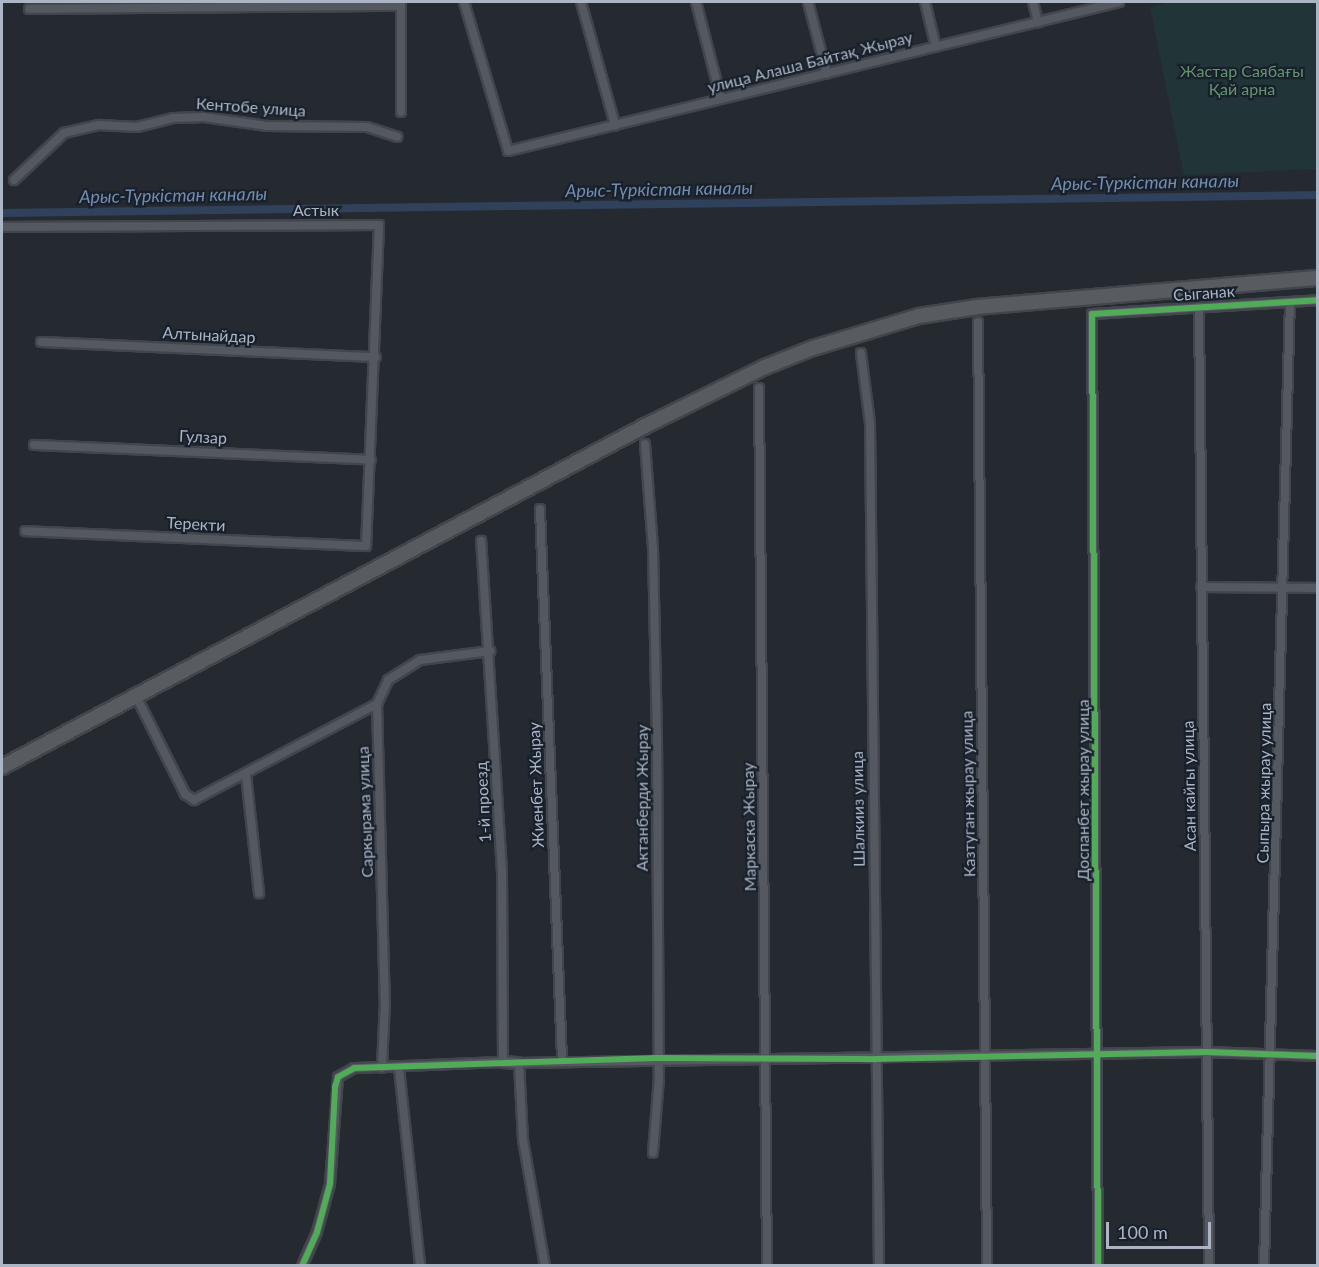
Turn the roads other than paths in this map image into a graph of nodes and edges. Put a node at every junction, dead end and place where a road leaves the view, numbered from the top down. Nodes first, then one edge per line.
1 (464, 2) edge
2 (581, 2) edge
3 (696, 2) edge
4 (808, 2) edge
5 (925, 2) edge
6 (1033, 2) edge
7 (1119, 2) edge
8 (401, 4) edge
9 (29, 9) dead end
10 (1038, 22) junction
11 (936, 47) junction
12 (826, 74) junction
13 (721, 99) junction
14 (401, 112) dead end
15 (615, 125) junction
16 (397, 137) dead end
17 (14, 180) dead end
18 (2, 227) edge
19 (1317, 268) edge
20 (1317, 278) edge
21 (1317, 300) edge
22 (1290, 302) junction
23 (1199, 307) junction
24 (1092, 314) joint
25 (978, 322) dead end
26 (41, 342) dead end
27 (861, 353) dead end
28 (376, 357) junction
29 (759, 388) dead end
30 (645, 444) dead end
31 (34, 445) dead end
32 (371, 460) junction
33 (540, 509) dead end
34 (25, 531) dead end
35 (481, 541) dead end
36 (1201, 587) junction
37 (1284, 587) junction
38 (1317, 588) edge
39 (490, 651) junction
40 (136, 696) junction
41 (377, 704) junction
42 (2, 756) edge
43 (2, 767) edge
44 (246, 775) junction
45 (259, 893) dead end
46 (1206, 1052) junction
47 (1272, 1053) junction
48 (1097, 1055) junction
49 (1317, 1056) edge
50 (984, 1057) junction
51 (656, 1058) junction
52 (767, 1059) junction
53 (875, 1059) junction
54 (562, 1060) junction
55 (503, 1062) junction
56 (519, 1063) junction
57 (382, 1068) junction
58 (399, 1068) junction
59 (653, 1153) dead end
60 (302, 1266) edge
61 (420, 1266) edge
62 (545, 1266) edge
63 (767, 1266) edge
64 (879, 1266) edge
65 (987, 1266) edge
66 (1098, 1266) edge
67 (1209, 1266) edge
68 (1264, 1266) edge

1 - 15 street, улица Алаша Байтақ Жырау
2 - 15 street
3 - 13 street
4 - 12 street
5 - 11 street
6 - 10 street
7 - 10 street, улица Алаша Байтақ Жырау
8 - 9 street
8 - 14 street
10 - 11 street, улица Алаша Байтақ Жырау
11 - 12 street, улица Алаша Байтақ Жырау
12 - 13 street, улица Алаша Байтақ Жырау
13 - 15 street, улица Алаша Байтақ Жырау
16 - 17 street, Кентобе улица
18 - 28 street, Астык
19 - 42 highway
20 - 40 highway
21 - 22 street, Сыганак
22 - 23 street, Сыганак
22 - 37 street, Сыпыра жырау улица
23 - 24 street, Сыганак
23 - 36 street, Асан кайгы улица
24 - 48 street, Доспанбет жырау улица
25 - 50 street, Казтуган жырау улица
26 - 28 street, Алтынайдар
27 - 53 street, Шалкииз улица
28 - 32 street
29 - 52 street, Маркаска Жырау
30 - 51 street, Актанберди Жырау
31 - 32 street, Гулзар
32 - 34 street, Теректи
33 - 54 street, Жиенбет Жырау
35 - 39 street, 1-й проезд
36 - 37 street
36 - 46 street, Асан кайгы улица
37 - 38 street
37 - 47 street, Сыпыра жырау улица
39 - 41 street
39 - 55 street, 1-й проезд
40 - 43 highway
40 - 44 street
41 - 44 street
41 - 57 street, Саркырама улица
44 - 45 street
46 - 47 street
46 - 48 street
46 - 67 street, Асан кайгы улица
47 - 49 street
47 - 68 street, Сыпыра жырау улица
48 - 50 street
48 - 66 street, Доспанбет жырау улица
50 - 53 street
50 - 65 street, Казтуган жырау улица
51 - 52 street
51 - 54 street
51 - 59 street, Актанберди Жырау
52 - 53 street
52 - 63 street, Маркаска Жырау
53 - 64 street, Шалкииз улица
54 - 56 street
55 - 56 street
55 - 58 street
56 - 62 street
57 - 58 street
57 - 60 street
58 - 61 street

